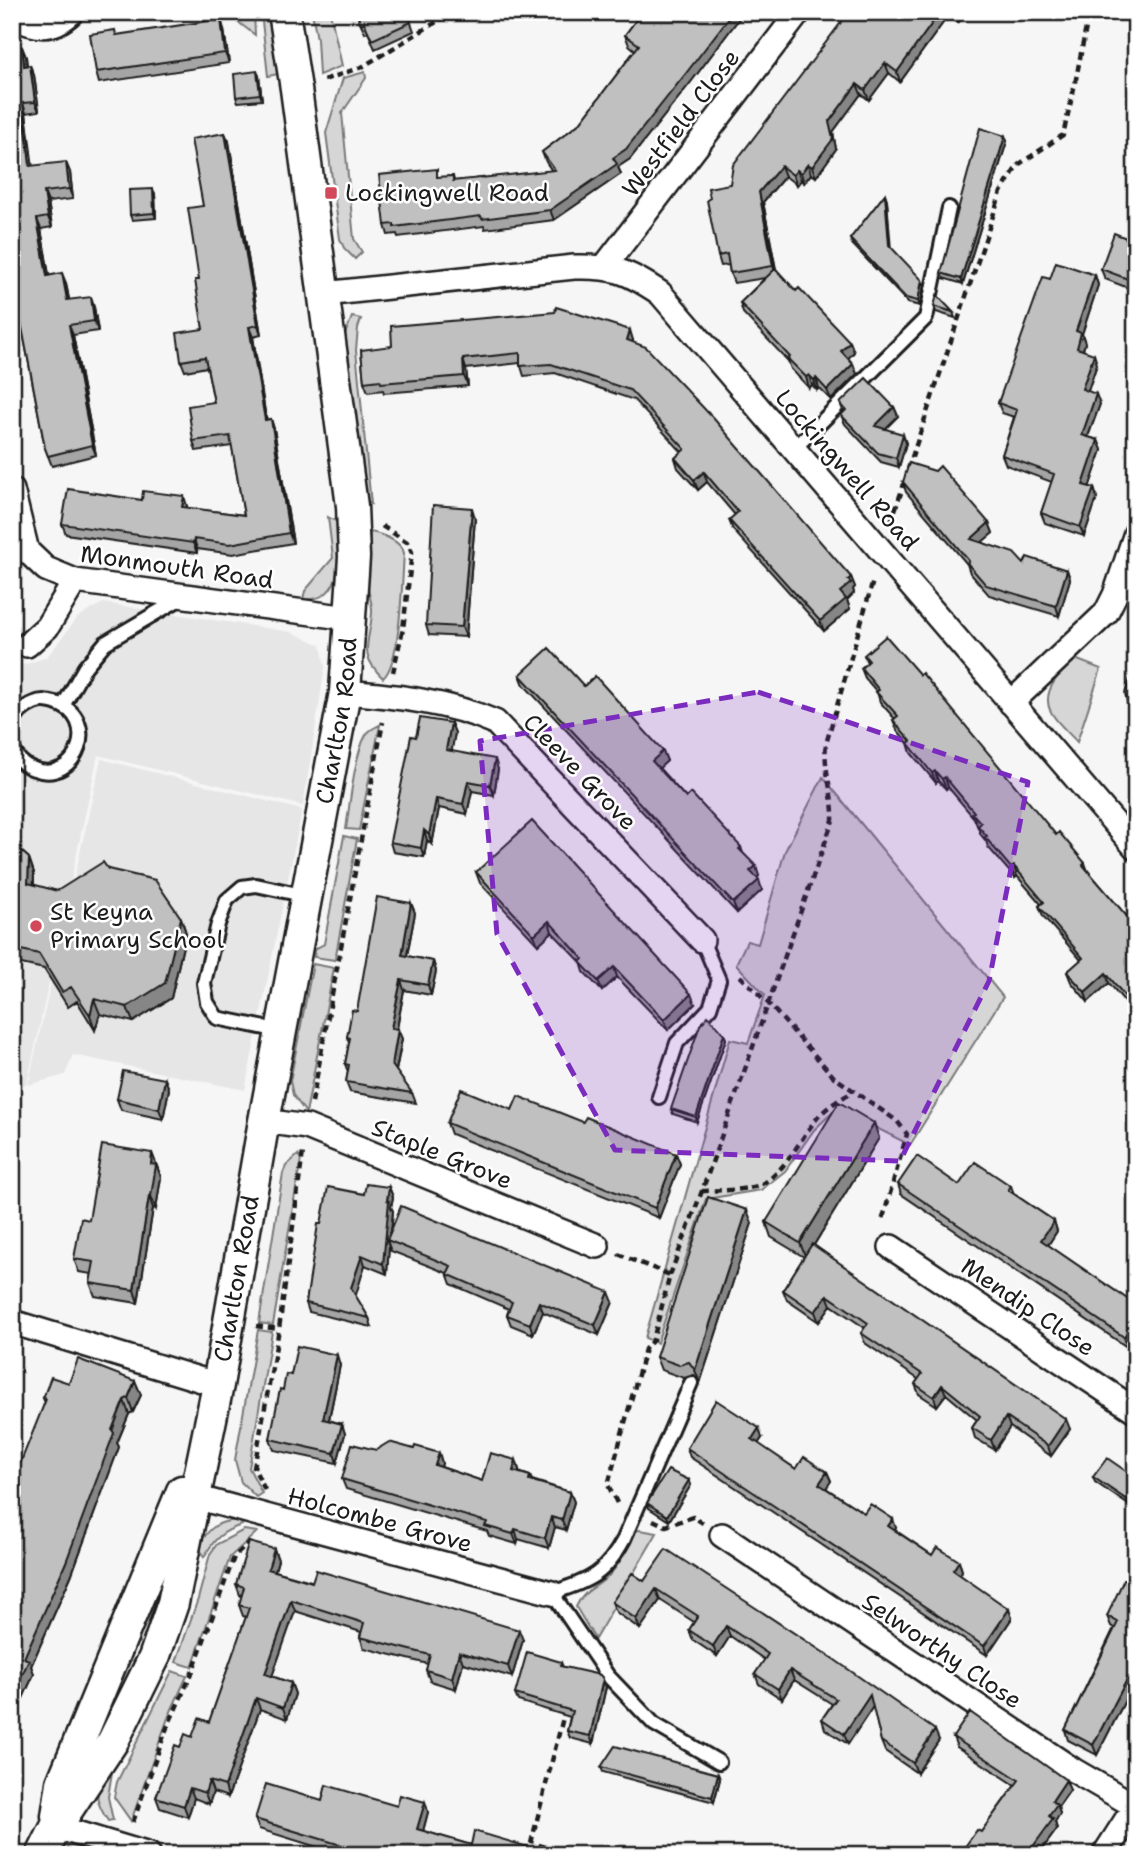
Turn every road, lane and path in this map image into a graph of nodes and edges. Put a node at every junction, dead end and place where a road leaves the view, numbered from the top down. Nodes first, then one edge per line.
1 (72, 12) edge
2 (284, 12) edge
3 (453, 12) edge
4 (799, 12) edge
5 (1089, 12) edge
6 (12, 18) edge
7 (296, 89) junction
8 (949, 208) dead end
9 (605, 266) junction
10 (324, 294) junction
11 (794, 449) junction
12 (12, 490) edge
13 (352, 506) junction
14 (1136, 533) edge
15 (881, 550) junction
16 (75, 581) junction
17 (187, 595) junction
18 (349, 618) junction
19 (27, 645) dead end
20 (345, 692) junction
21 (388, 695) junction
22 (1012, 703) junction
23 (64, 706) junction
24 (12, 725) edge
25 (12, 747) edge
26 (1136, 848) edge
27 (307, 896) junction
28 (702, 940) junction
29 (768, 1003) junction
30 (281, 1032) junction
31 (853, 1091) junction
32 (659, 1097) dead end
33 (264, 1121) junction
34 (307, 1127) junction
35 (702, 1191) junction
36 (597, 1246) joint
37 (891, 1247) joint
38 (670, 1275) junction
39 (12, 1322) edge
40 (256, 1326) dead end
41 (278, 1329) junction
42 (691, 1383) edge
43 (218, 1385) junction
44 (1136, 1411) edge
45 (210, 1423) junction
46 (195, 1497) junction
47 (250, 1512) junction
48 (636, 1512) junction
49 (722, 1535) joint
50 (552, 1593) junction
51 (566, 1706) edge
52 (719, 1762) dead end
53 (1135, 1806) edge
54 (56, 1827) junction
55 (124, 1847) junction
56 (42, 1855) edge
57 (149, 1855) edge
58 (528, 1855) edge
59 (1104, 1855) edge

1 - 6 street
2 - 7 street, Charlton Road
3 - 7 path
4 - 9 street, Westfield Close
5 - 15 path
7 - 10 street, Charlton Road
8 - 11 lane
9 - 10 street, Lockingwell Road
9 - 11 street, Lockingwell Road
10 - 13 street, Charlton Road
11 - 15 street, Lockingwell Road
12 - 16 street, Monmouth Road
13 - 18 street, Charlton Road
13 - 21 path
14 - 22 street
15 - 22 street, Lockingwell Road
15 - 29 path
16 - 17 street, Monmouth Road
16 - 19 street
17 - 18 street, Monmouth Road
17 - 23 lane
18 - 20 street, Charlton Road
20 - 21 street, Cleeve Grove
20 - 27 street, Charlton Road
21 - 28 street, Cleeve Grove
21 - 34 path
22 - 26 street, Lockingwell Road
23 - 24 lane
23 - 25 lane
27 - 30 street, Charlton Road
27 - 30 lane
28 - 29 path
28 - 32 lane
29 - 31 path
29 - 35 path
30 - 33 street, Charlton Road
31 - 35 path
31 - 37 path
33 - 34 street, Staple Grove
33 - 43 street, Charlton Road
34 - 36 street, Staple Grove
34 - 41 path
35 - 38 path
36 - 38 path
37 - 44 street, Mendip Close
38 - 48 path
39 - 43 street
40 - 41 path
41 - 47 path
42 - 48 lane
43 - 45 street, Charlton Road
45 - 46 street, Charlton Road
45 - 54 street, Charlton Road
46 - 47 street, Holcombe Grove
46 - 54 street, Charlton Road
47 - 50 street, Holcombe Grove
47 - 55 path
48 - 49 path
48 - 50 lane
49 - 53 street, Selworthy Close
50 - 52 lane
51 - 58 path
53 - 59 street
54 - 55 street
54 - 56 street, Charlton Road
55 - 57 street

